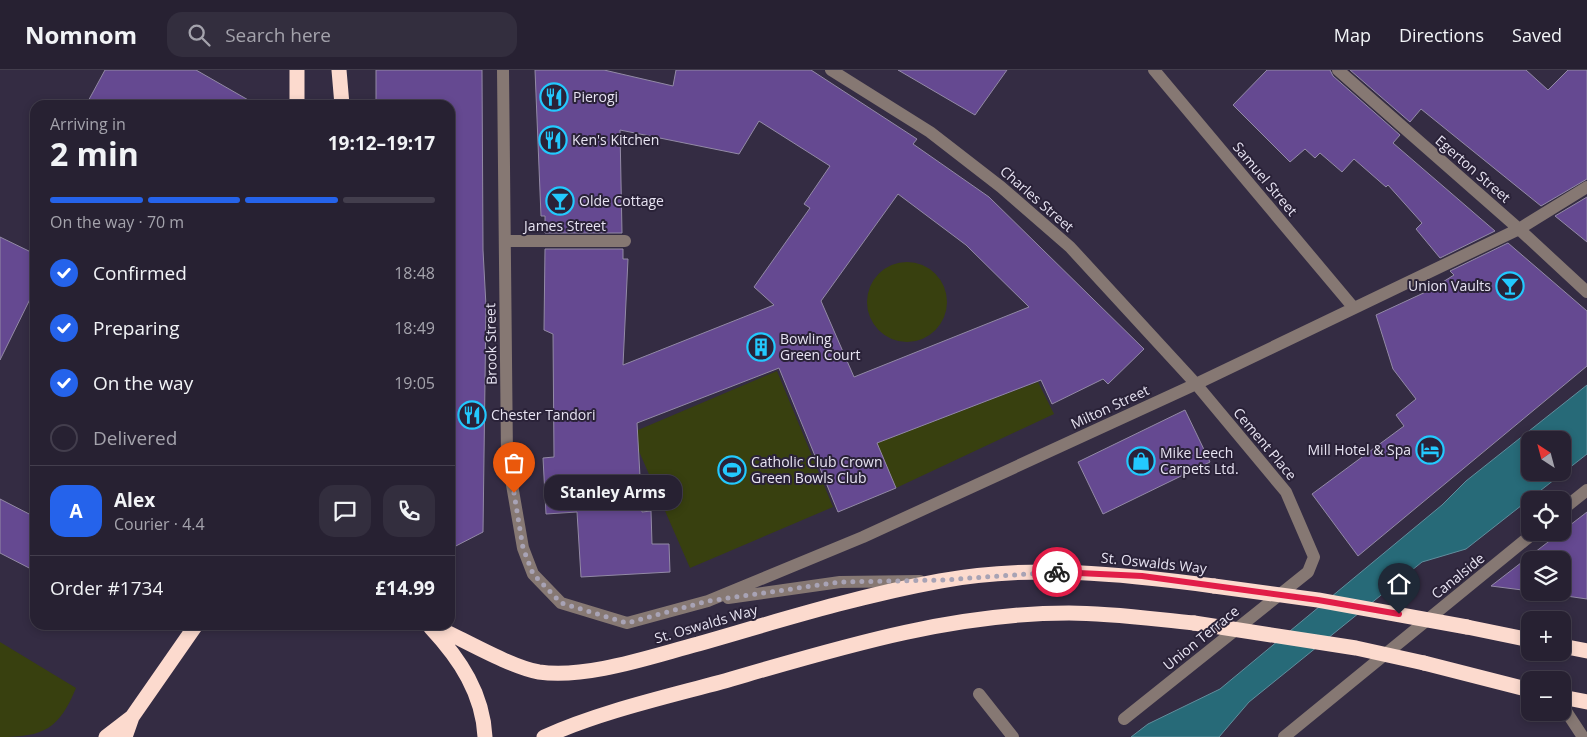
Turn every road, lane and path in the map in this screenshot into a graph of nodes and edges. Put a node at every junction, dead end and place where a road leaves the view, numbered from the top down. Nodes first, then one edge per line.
1 (297, 70) edge
2 (339, 70) edge
3 (503, 70) edge
4 (831, 70) edge
5 (1154, 70) edge
6 (1338, 70) edge
7 (297, 100) edge
8 (342, 100) edge
9 (1587, 187) edge
10 (1520, 229) junction
11 (505, 241) junction
12 (625, 241) dead end
13 (1587, 292) edge
14 (1353, 307) junction
15 (1196, 384) junction
16 (1587, 490) edge
17 (1571, 503) edge
18 (1524, 541) edge
19 (1314, 557) joint
20 (943, 580) junction
21 (708, 601) junction
22 (561, 603) joint
23 (193, 630) edge
24 (434, 630) edge
25 (441, 630) edge
26 (1521, 638) edge
27 (1571, 648) edge
28 (1587, 651) edge
29 (1521, 688) edge
30 (979, 694) dead end
31 (1571, 699) edge
32 (1587, 702) edge
33 (132, 717) junction
34 (1571, 718) edge
35 (1124, 719) dead end
36 (106, 737) edge
37 (125, 737) edge
38 (485, 737) edge
39 (544, 737) edge
40 (1013, 737) edge
41 (1284, 737) edge
42 (1583, 737) edge

1 - 7 highway
2 - 8 highway
3 - 11 street, Brook Street
4 - 15 street, Charles Street
5 - 14 street, Samuel Street
6 - 10 street, Egerton Street
9 - 10 street, Milton Street
10 - 13 street, Egerton Street
10 - 14 street, Milton Street
11 - 12 street, James Street
11 - 22 street, Brook Street
14 - 15 street, Milton Street
15 - 19 street, Cement Place
15 - 21 street, Milton Street
16 - 17 street
18 - 41 street, Canalside
19 - 35 street, Union Terrace
20 - 21 street, Milton Street
20 - 25 highway, St. Oswalds Way
20 - 26 highway, St. Oswalds Way, bridge
21 - 22 street, Milton Street
23 - 33 highway
24 - 38 highway
27 - 28 highway
29 - 39 highway, bridge
30 - 40 street
31 - 32 highway
33 - 36 highway
33 - 37 highway
34 - 42 street

